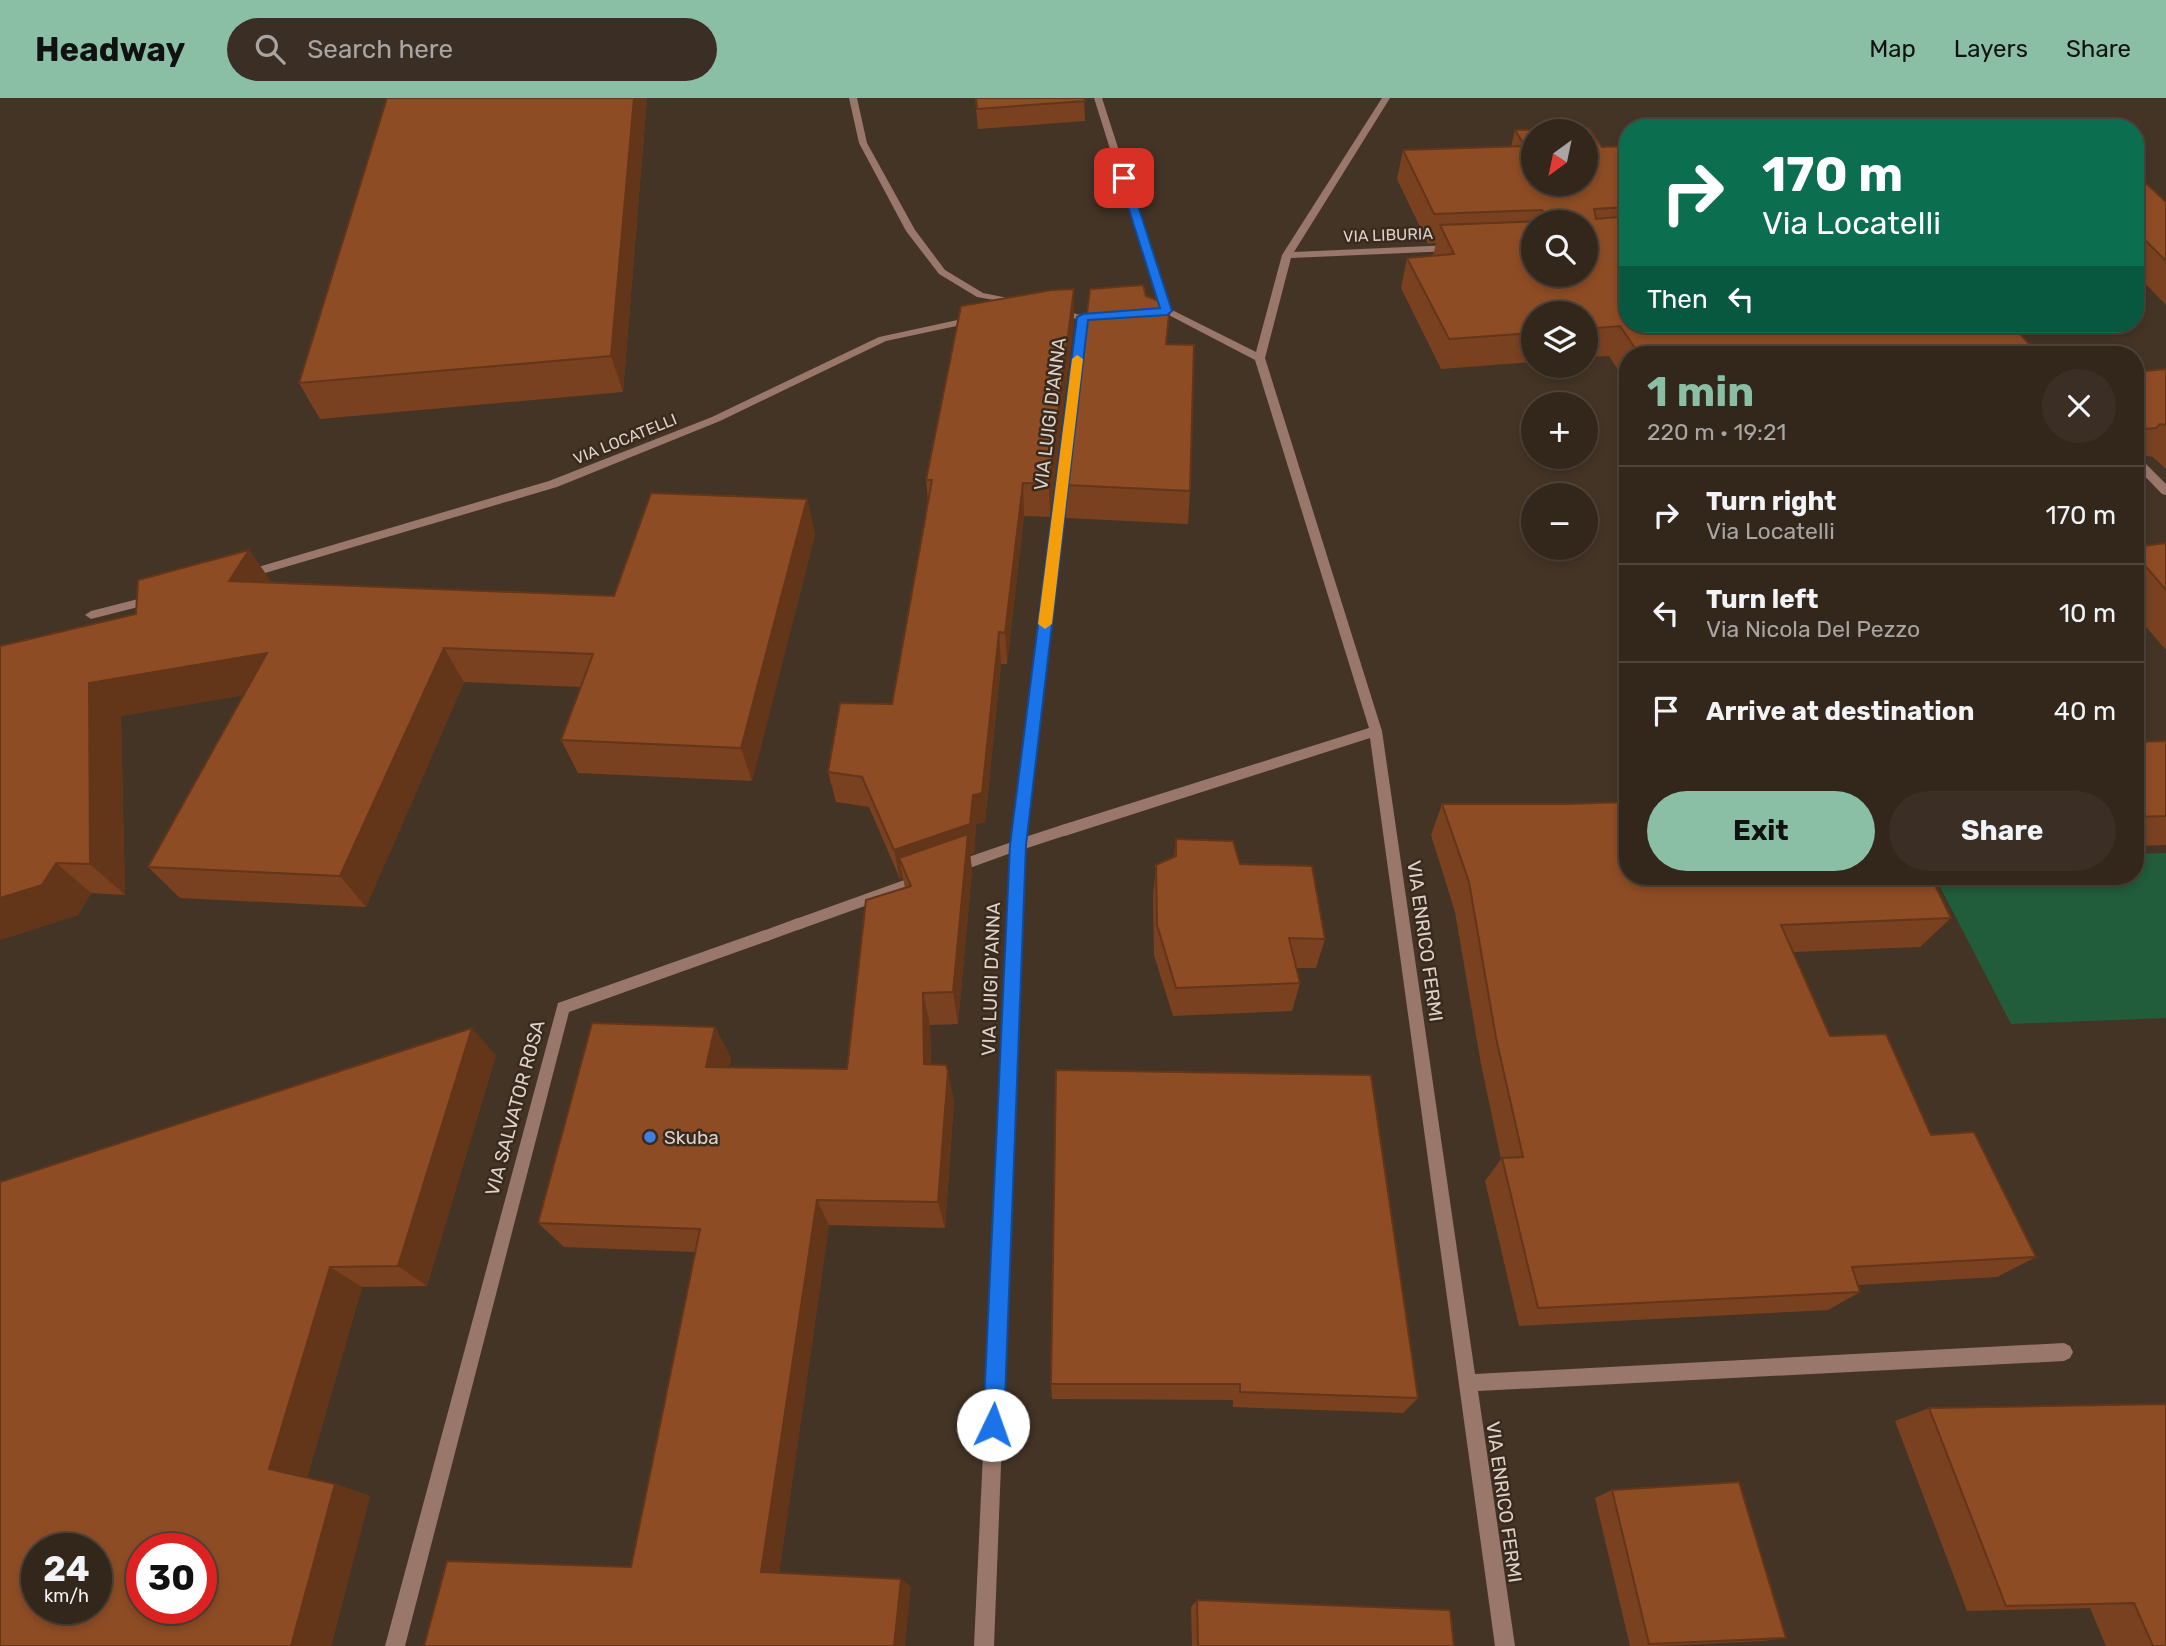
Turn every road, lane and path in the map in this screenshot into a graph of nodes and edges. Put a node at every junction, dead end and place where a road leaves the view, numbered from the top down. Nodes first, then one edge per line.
1 (853, 98) edge
2 (1098, 98) edge
3 (1386, 98) edge
4 (1465, 248) edge
5 (1287, 255) junction
6 (1031, 306) edge
7 (1044, 313) edge
8 (994, 319) edge
9 (1259, 358) junction
10 (2144, 469) edge
11 (2166, 491) edge
12 (230, 579) edge
13 (167, 595) edge
14 (92, 615) dead end
15 (1376, 731) junction
16 (1018, 845) junction
17 (2064, 1352) dead end
18 (1467, 1383) junction
19 (395, 1646) edge
20 (984, 1646) edge
21 (1505, 1646) edge

1 - 6 street
2 - 9 street
3 - 5 street
4 - 5 street, VIA LIBURIA
5 - 9 street
7 - 16 street, VIA LUIGI D'ANNA
8 - 12 street, VIA LOCATELLI
9 - 15 street, VIA ENRICO FERMI
10 - 11 street
13 - 14 street
15 - 16 street, VIA SALVATOR ROSA
15 - 18 street, VIA ENRICO FERMI
16 - 19 street, VIA SALVATOR ROSA
16 - 20 street, VIA LUIGI D'ANNA
17 - 18 street
18 - 21 street, VIA ENRICO FERMI

